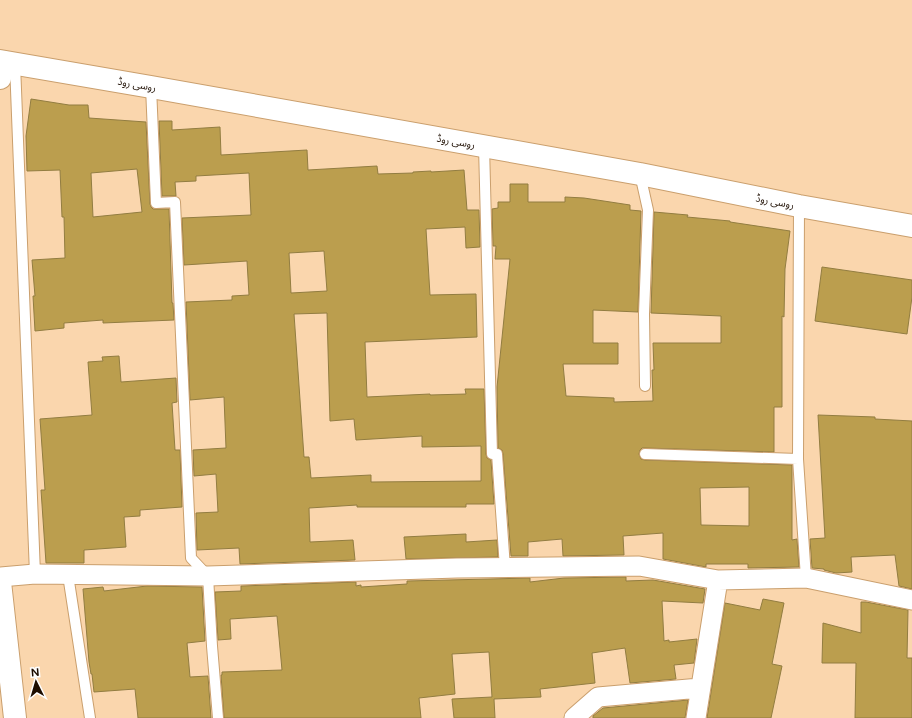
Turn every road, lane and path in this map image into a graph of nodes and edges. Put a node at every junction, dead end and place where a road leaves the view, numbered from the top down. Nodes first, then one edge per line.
1 (5, 66) edge
2 (151, 87) junction
3 (484, 146) junction
4 (640, 174) junction
5 (799, 206) junction
6 (912, 226) edge
7 (645, 386) dead end
8 (645, 454) dead end
9 (798, 459) junction
10 (505, 568) junction
11 (35, 574) junction
12 (68, 575) junction
13 (208, 576) junction
14 (0, 577) edge
15 (806, 578) junction
16 (718, 580) junction
17 (0, 582) edge
18 (912, 600) edge
19 (700, 688) junction
20 (15, 718) edge
21 (90, 718) edge
22 (218, 718) edge
23 (574, 718) edge
24 (696, 718) edge

1 - 2 main road, روسی روڈ
1 - 11 lane
2 - 3 main road, روسی روڈ
2 - 13 lane
3 - 4 main road, روسی روڈ
3 - 10 lane
4 - 5 main road, روسی روڈ
4 - 7 lane
5 - 6 main road, روسی روڈ
5 - 9 lane
8 - 9 lane
9 - 15 lane
10 - 13 street
10 - 16 street
11 - 12 street
11 - 14 street
12 - 13 street
12 - 21 lane
13 - 22 lane
15 - 16 street
15 - 18 street
16 - 19 street
17 - 20 main road
19 - 23 street
19 - 24 street

